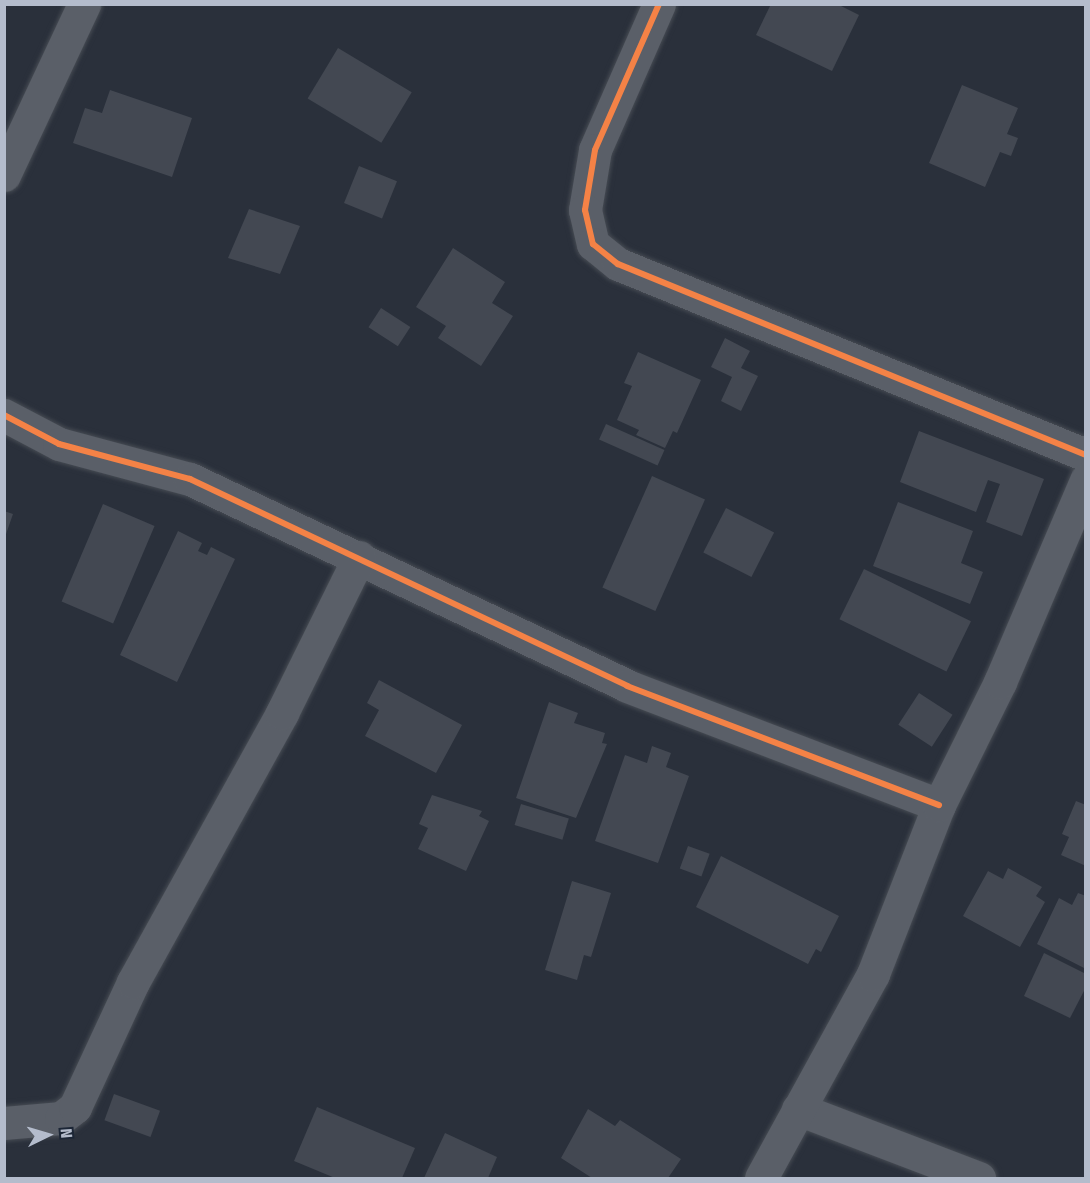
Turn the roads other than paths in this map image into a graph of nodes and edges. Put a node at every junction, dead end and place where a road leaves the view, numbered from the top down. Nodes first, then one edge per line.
1 (84, 4) edge
2 (659, 4) edge
3 (4, 175) edge
4 (4, 415) edge
5 (1086, 455) edge
6 (1086, 480) edge
7 (359, 557) junction
8 (939, 805) junction
9 (798, 1109) junction
10 (4, 1123) edge
11 (761, 1179) edge
12 (979, 1179) edge

1 - 3 street
2 - 5 street
4 - 7 street
6 - 8 street
7 - 8 street
7 - 10 street
8 - 9 street
9 - 11 street
9 - 12 street

